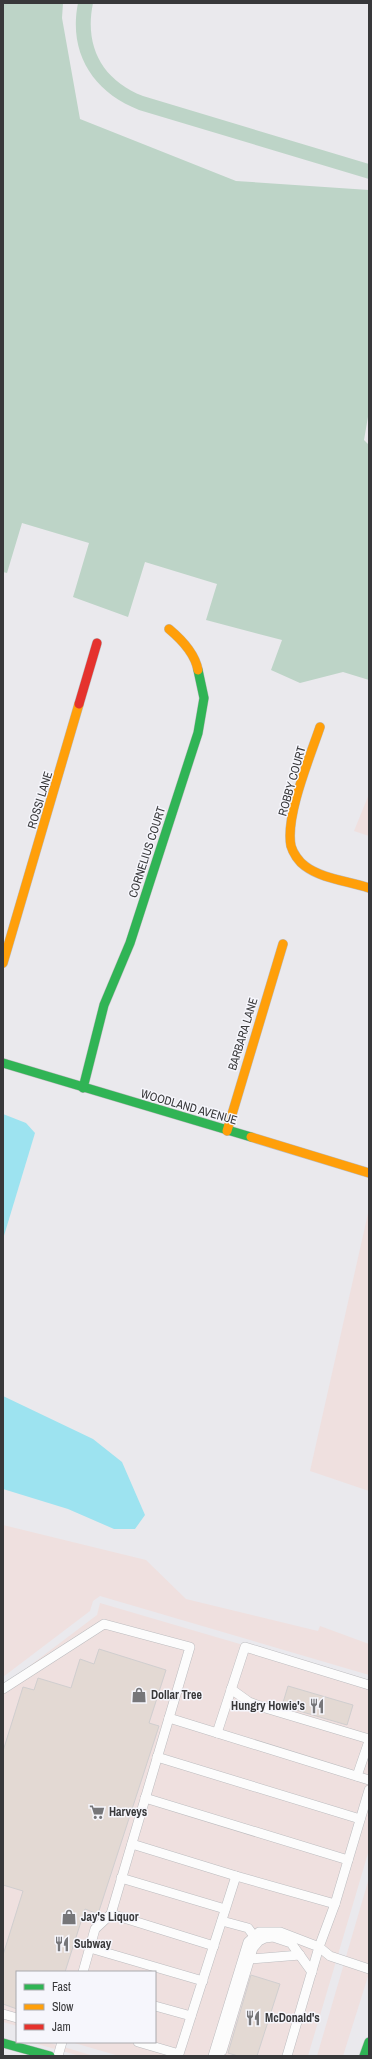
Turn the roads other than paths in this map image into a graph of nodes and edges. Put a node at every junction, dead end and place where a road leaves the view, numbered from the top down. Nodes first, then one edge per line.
1 (169, 629) dead end
2 (97, 643) dead end
3 (320, 727) dead end
4 (369, 888) edge
5 (283, 944) dead end
6 (3, 963) edge
7 (3, 1063) edge
8 (83, 1088) junction
9 (227, 1130) junction
10 (369, 1173) edge
11 (369, 1685) edge
12 (3, 1689) edge
13 (231, 1689) junction
14 (169, 1718) junction
15 (217, 1733) junction
16 (369, 1740) edge
17 (157, 1757) junction
18 (358, 1776) junction
19 (369, 1780) edge
20 (369, 1790) edge
21 (145, 1798) junction
22 (360, 1819) junction
23 (132, 1844) junction
24 (348, 1860) junction
25 (236, 1876) junction
26 (122, 1878) junction
27 (335, 1904) junction
28 (225, 1909) junction
29 (111, 1914) junction
30 (222, 1921) junction
31 (254, 1936) junction
32 (214, 1946) junction
33 (319, 1947) junction
34 (90, 1948) junction
35 (300, 1955) junction
36 (250, 1959) junction
37 (369, 1969) edge
38 (83, 1971) edge
39 (312, 1972) junction
40 (202, 1981) junction
41 (156, 2006) edge
42 (3, 2014) edge
43 (192, 2016) junction
44 (16, 2018) edge
45 (3, 2042) edge
46 (369, 2042) edge
47 (62, 2043) edge
48 (142, 2043) edge
49 (50, 2056) edge
50 (58, 2056) edge
51 (213, 2056) edge
52 (287, 2056) edge
53 (364, 2056) edge

1 - 8 street, CORNELIUS COURT
2 - 6 street, ROSSI LANE
3 - 4 street, ROBBY COURT
5 - 9 street, BARBARA LANE
7 - 8 street, WOODLAND AVENUE
8 - 9 street, WOODLAND AVENUE
9 - 10 street, WOODLAND AVENUE
11 - 13 lane
12 - 14 lane
13 - 15 lane
13 - 16 lane
14 - 15 lane
14 - 17 lane
15 - 18 lane
16 - 18 lane
17 - 21 lane
17 - 22 lane
18 - 19 lane
20 - 22 lane
21 - 23 lane
21 - 24 lane
22 - 24 lane
23 - 25 lane
23 - 26 lane
24 - 27 lane
25 - 27 lane
25 - 28 lane
26 - 28 lane
26 - 29 lane
27 - 33 lane
28 - 30 lane
29 - 32 lane
29 - 34 lane
30 - 31 lane
30 - 32 lane
31 - 33 lane
31 - 51 lane
32 - 40 lane
33 - 37 lane
33 - 39 lane
34 - 38 lane
34 - 40 lane
35 - 36 lane
35 - 36 lane
35 - 39 lane
36 - 51 lane
39 - 52 lane
40 - 43 lane
41 - 43 lane
42 - 44 lane
43 - 48 lane
45 - 49 street
46 - 53 street
47 - 50 lane

